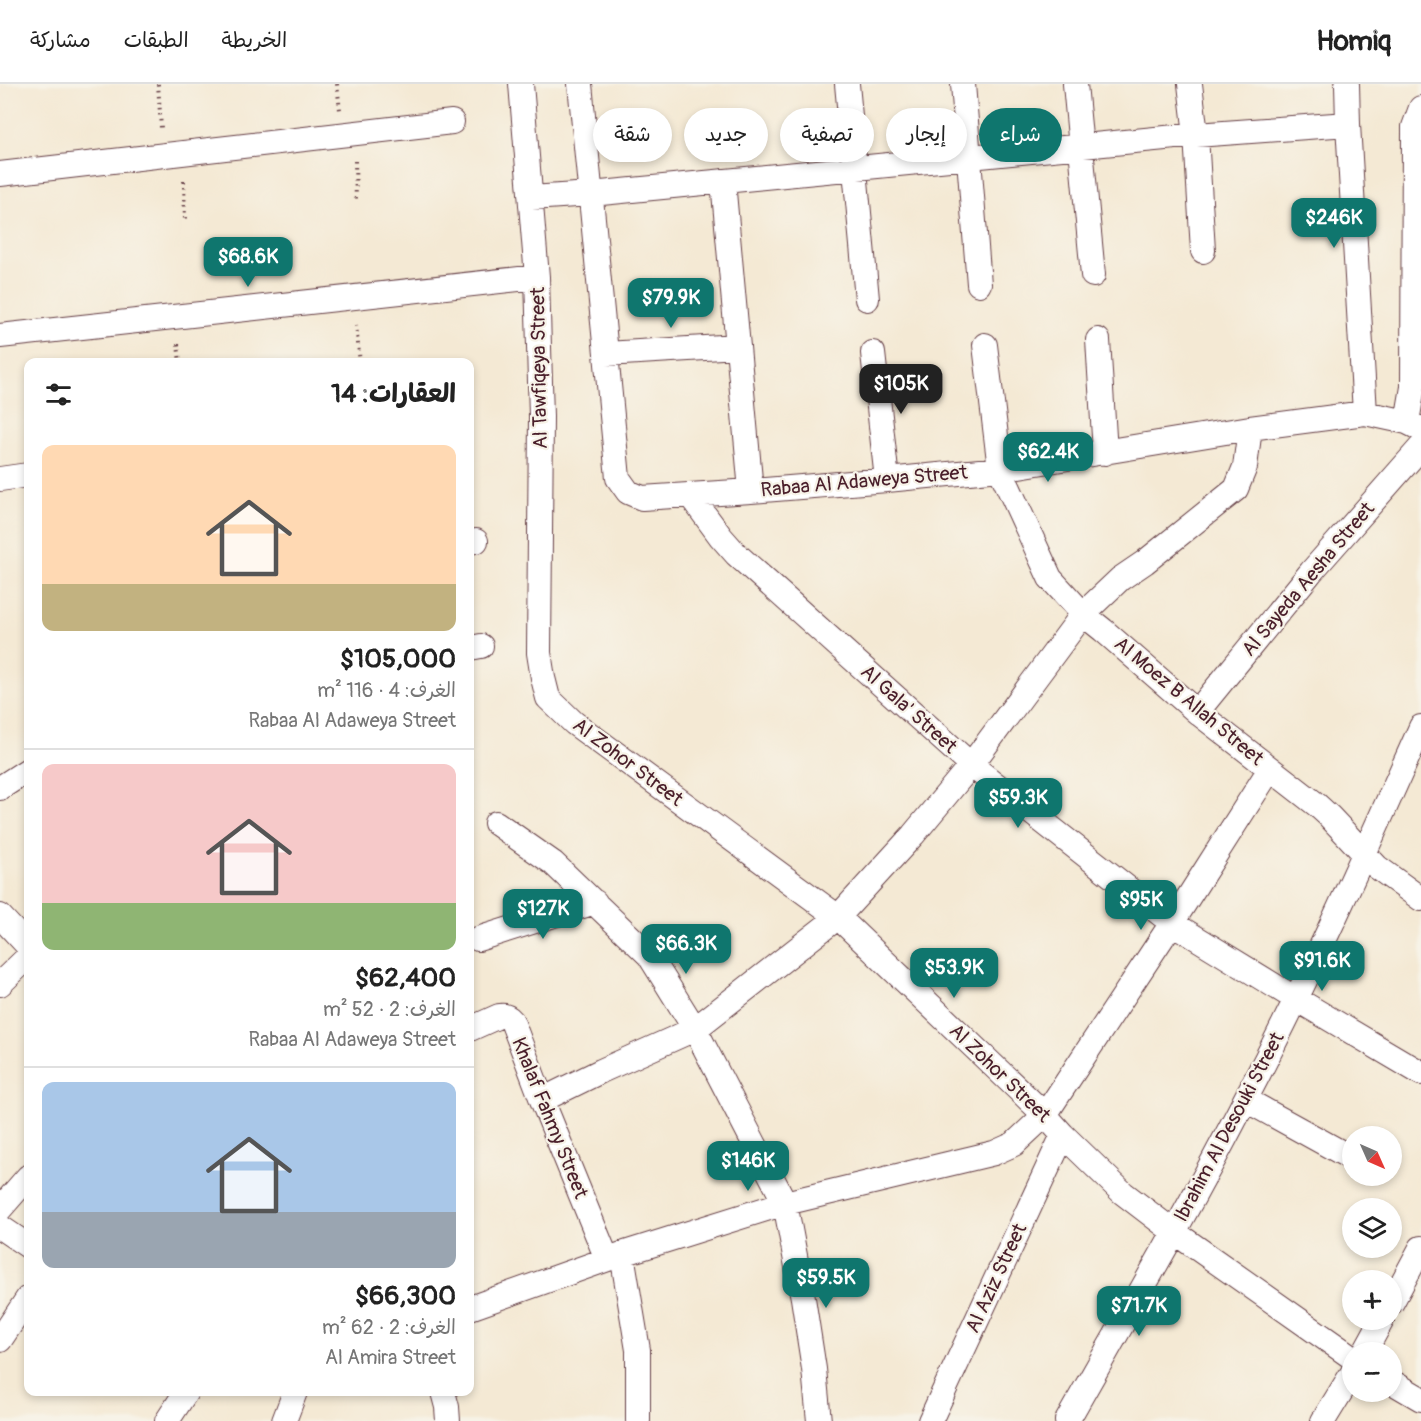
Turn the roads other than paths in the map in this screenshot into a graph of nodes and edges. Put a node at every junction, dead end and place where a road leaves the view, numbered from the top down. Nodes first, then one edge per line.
1 (521, 84) edge
2 (580, 84) edge
3 (847, 84) edge
4 (963, 84) edge
5 (1075, 84) edge
6 (1190, 84) edge
7 (1347, 84) edge
8 (1421, 108) edge
9 (452, 122) dead end
10 (1348, 124) junction
11 (1196, 135) junction
12 (1081, 146) junction
13 (970, 157) junction
14 (855, 168) junction
15 (0, 174) edge
16 (723, 181) junction
17 (591, 194) junction
18 (531, 198) junction
19 (1203, 252) dead end
20 (1093, 274) dead end
21 (537, 277) junction
22 (979, 284) dead end
23 (867, 299) dead end
24 (1, 332) edge
25 (1098, 340) dead end
26 (986, 345) dead end
27 (738, 346) junction
28 (873, 353) dead end
29 (606, 354) junction
30 (1417, 388) edge
31 (1365, 413) junction
32 (1414, 426) edge
33 (1250, 428) junction
34 (1421, 447) edge
35 (1105, 453) junction
36 (1000, 469) junction
37 (24, 476) edge
38 (0, 479) edge
39 (887, 480) junction
40 (751, 491) junction
41 (690, 495) junction
42 (1083, 614) junction
43 (539, 653) joint
44 (1197, 712) junction
45 (1421, 727) edge
46 (971, 765) junction
47 (1270, 769) junction
48 (24, 773) edge
49 (0, 788) edge
50 (496, 823) dead end
51 (1364, 853) junction
52 (1421, 898) edge
53 (595, 902) junction
54 (0, 916) edge
55 (838, 917) junction
56 (1172, 922) junction
57 (478, 939) dead end
58 (24, 942) edge
59 (24, 961) edge
60 (0, 984) edge
61 (1296, 999) junction
62 (474, 1027) edge
63 (695, 1029) junction
64 (1421, 1073) edge
65 (542, 1100) junction
66 (1246, 1100) junction
67 (1045, 1115) junction
68 (1063, 1135) junction
69 (1342, 1154) edge
70 (24, 1182) edge
71 (785, 1203) junction
72 (0, 1209) edge
73 (0, 1227) edge
74 (1174, 1232) junction
75 (24, 1243) edge
76 (1421, 1248) edge
77 (614, 1256) junction
78 (1402, 1283) edge
79 (24, 1304) edge
80 (474, 1307) edge
81 (0, 1340) edge
82 (1342, 1350) edge
83 (1402, 1388) edge
84 (1342, 1390) edge
85 (183, 1396) edge
86 (293, 1396) edge
87 (444, 1396) edge
88 (1421, 1399) edge
89 (167, 1421) edge
90 (284, 1421) edge
91 (448, 1421) edge
92 (638, 1421) edge
93 (819, 1421) edge
94 (930, 1421) edge
95 (1067, 1421) edge
96 (1323, 1421) edge

1 - 18 street, Al Tawfiqeya Street
2 - 17 street
3 - 14 street
4 - 13 street
5 - 12 street
6 - 11 street
7 - 10 street
8 - 30 street
9 - 15 street
10 - 11 street
10 - 31 street
11 - 12 street
11 - 19 street
12 - 13 street
12 - 20 street
13 - 14 street
13 - 22 street
14 - 16 street
14 - 23 street
16 - 17 street
16 - 27 street
17 - 18 street
17 - 29 street
18 - 21 street, Al Tawfiqeya Street
21 - 24 street
21 - 43 street, Al Tawfiqeya Street
25 - 35 street
26 - 36 street, Al Moez B Allah Street
27 - 29 street
27 - 40 street
28 - 39 street
29 - 41 street
30 - 32 street
31 - 32 street, Rabaa Al Adaweya Street
31 - 33 street, Rabaa Al Adaweya Street
33 - 35 street, Rabaa Al Adaweya Street
33 - 42 street
34 - 44 street, Al Sayeda Aesha Street
35 - 36 street, Rabaa Al Adaweya Street
36 - 39 street, Rabaa Al Adaweya Street
36 - 42 street, Al Moez B Allah Street
37 - 38 street
39 - 40 street, Rabaa Al Adaweya Street
40 - 41 street, Rabaa Al Adaweya Street
41 - 46 street, Al Gala' Street
42 - 44 street, Al Moez B Allah Street
42 - 46 street
43 - 55 street, Al Zohor Street
44 - 47 street, Al Moez B Allah Street
45 - 51 street, Ibrahim Al Desouki Street
46 - 55 street
46 - 56 street, Al Gala' Street
47 - 51 street, Al Moez B Allah Street
47 - 56 street
48 - 49 street
50 - 53 street
51 - 52 street, Al Moez B Allah Street
51 - 61 street, Ibrahim Al Desouki Street
53 - 57 street
53 - 63 street
54 - 58 street
55 - 63 street
55 - 67 street, Al Zohor Street
56 - 61 street, Al Gala' Street
56 - 67 street
59 - 60 street
61 - 64 street, Al Gala' Street
61 - 66 street, Ibrahim Al Desouki Street
62 - 65 street, Khalaf Fahmy Street
63 - 65 street
63 - 71 street
65 - 77 street, Khalaf Fahmy Street
66 - 69 street
66 - 74 street, Ibrahim Al Desouki Street
67 - 68 street, Al Zohor Street
67 - 71 street
68 - 74 street, Al Zohor Street
68 - 94 street, Al Aziz Street
70 - 72 street
71 - 77 street
71 - 93 street
73 - 75 street
74 - 82 street, Al Zohor Street
74 - 95 street, Ibrahim Al Desouki Street
76 - 78 street
77 - 80 street
77 - 92 street, Khalaf Fahmy Street
79 - 81 street
83 - 88 street
84 - 96 street
85 - 89 street
86 - 90 street
87 - 91 street

